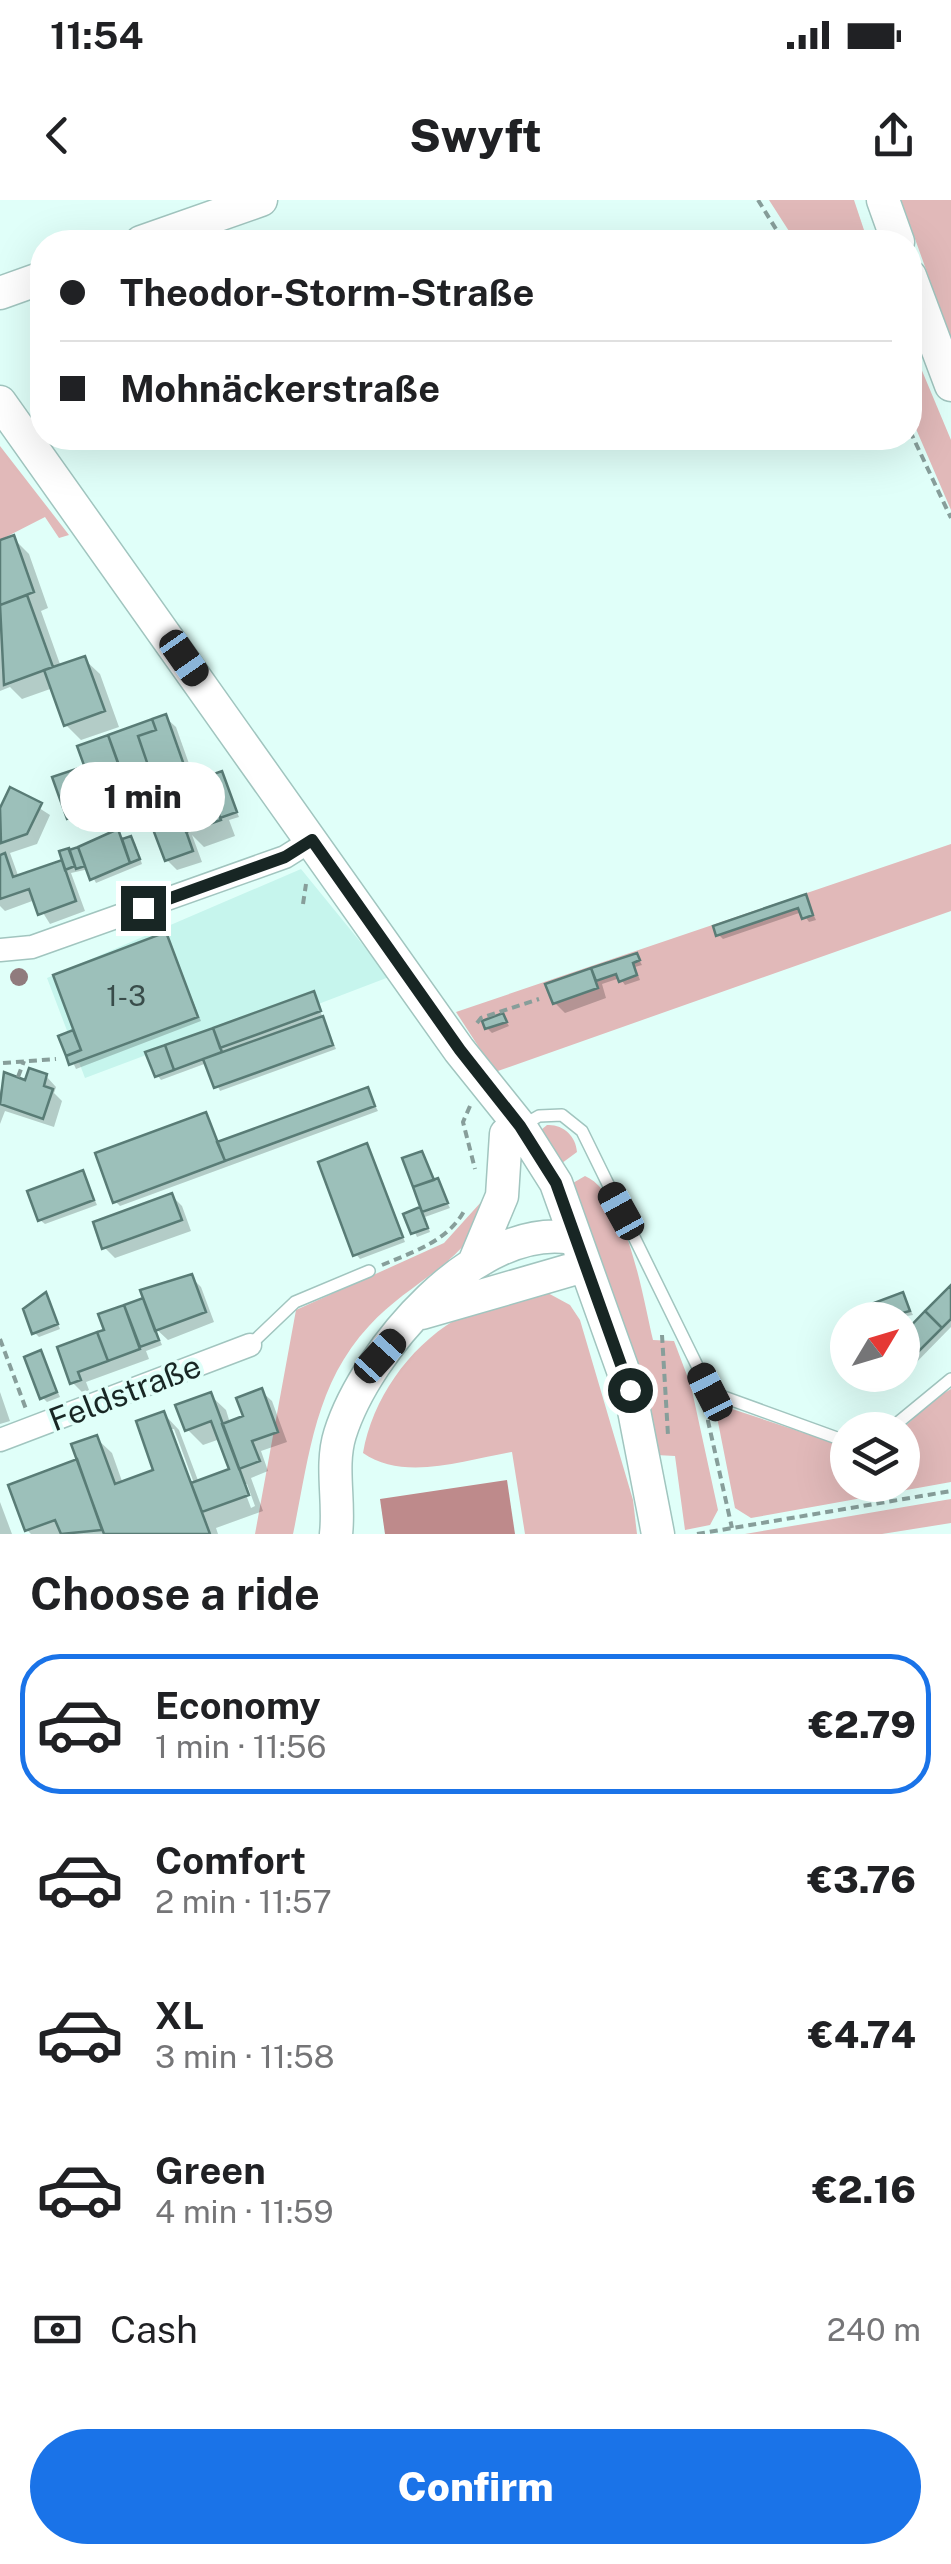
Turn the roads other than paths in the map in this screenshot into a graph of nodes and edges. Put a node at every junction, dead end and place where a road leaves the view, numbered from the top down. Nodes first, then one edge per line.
1 (261, 200) edge
2 (883, 200) edge
3 (175, 230) edge
4 (894, 230) edge
5 (30, 282) edge
6 (0, 292) edge
7 (922, 308) edge
8 (951, 386) edge
9 (0, 402) edge
10 (30, 444) edge
11 (34, 450) edge
12 (312, 840) junction
13 (0, 950) edge
14 (468, 1037) junction
15 (513, 1130) junction
16 (578, 1252) junction
17 (474, 1263) junction
18 (369, 1271) road end
19 (418, 1314) junction
20 (250, 1345) joint
21 (951, 1379) edge
22 (910, 1412) edge
23 (830, 1435) edge
24 (0, 1440) edge
25 (338, 1531) edge
26 (658, 1534) edge

1 - 3 street
2 - 4 street
5 - 6 street
7 - 8 street
9 - 10 street
11 - 12 street
12 - 13 street
12 - 14 street
14 - 15 street
14 - 15 street
15 - 16 street
15 - 17 street
15 - 23 lane
16 - 17 street
16 - 19 street
16 - 26 street
17 - 19 street
18 - 20 lane
19 - 25 street
20 - 24 street, Feldstraße
21 - 22 lane

